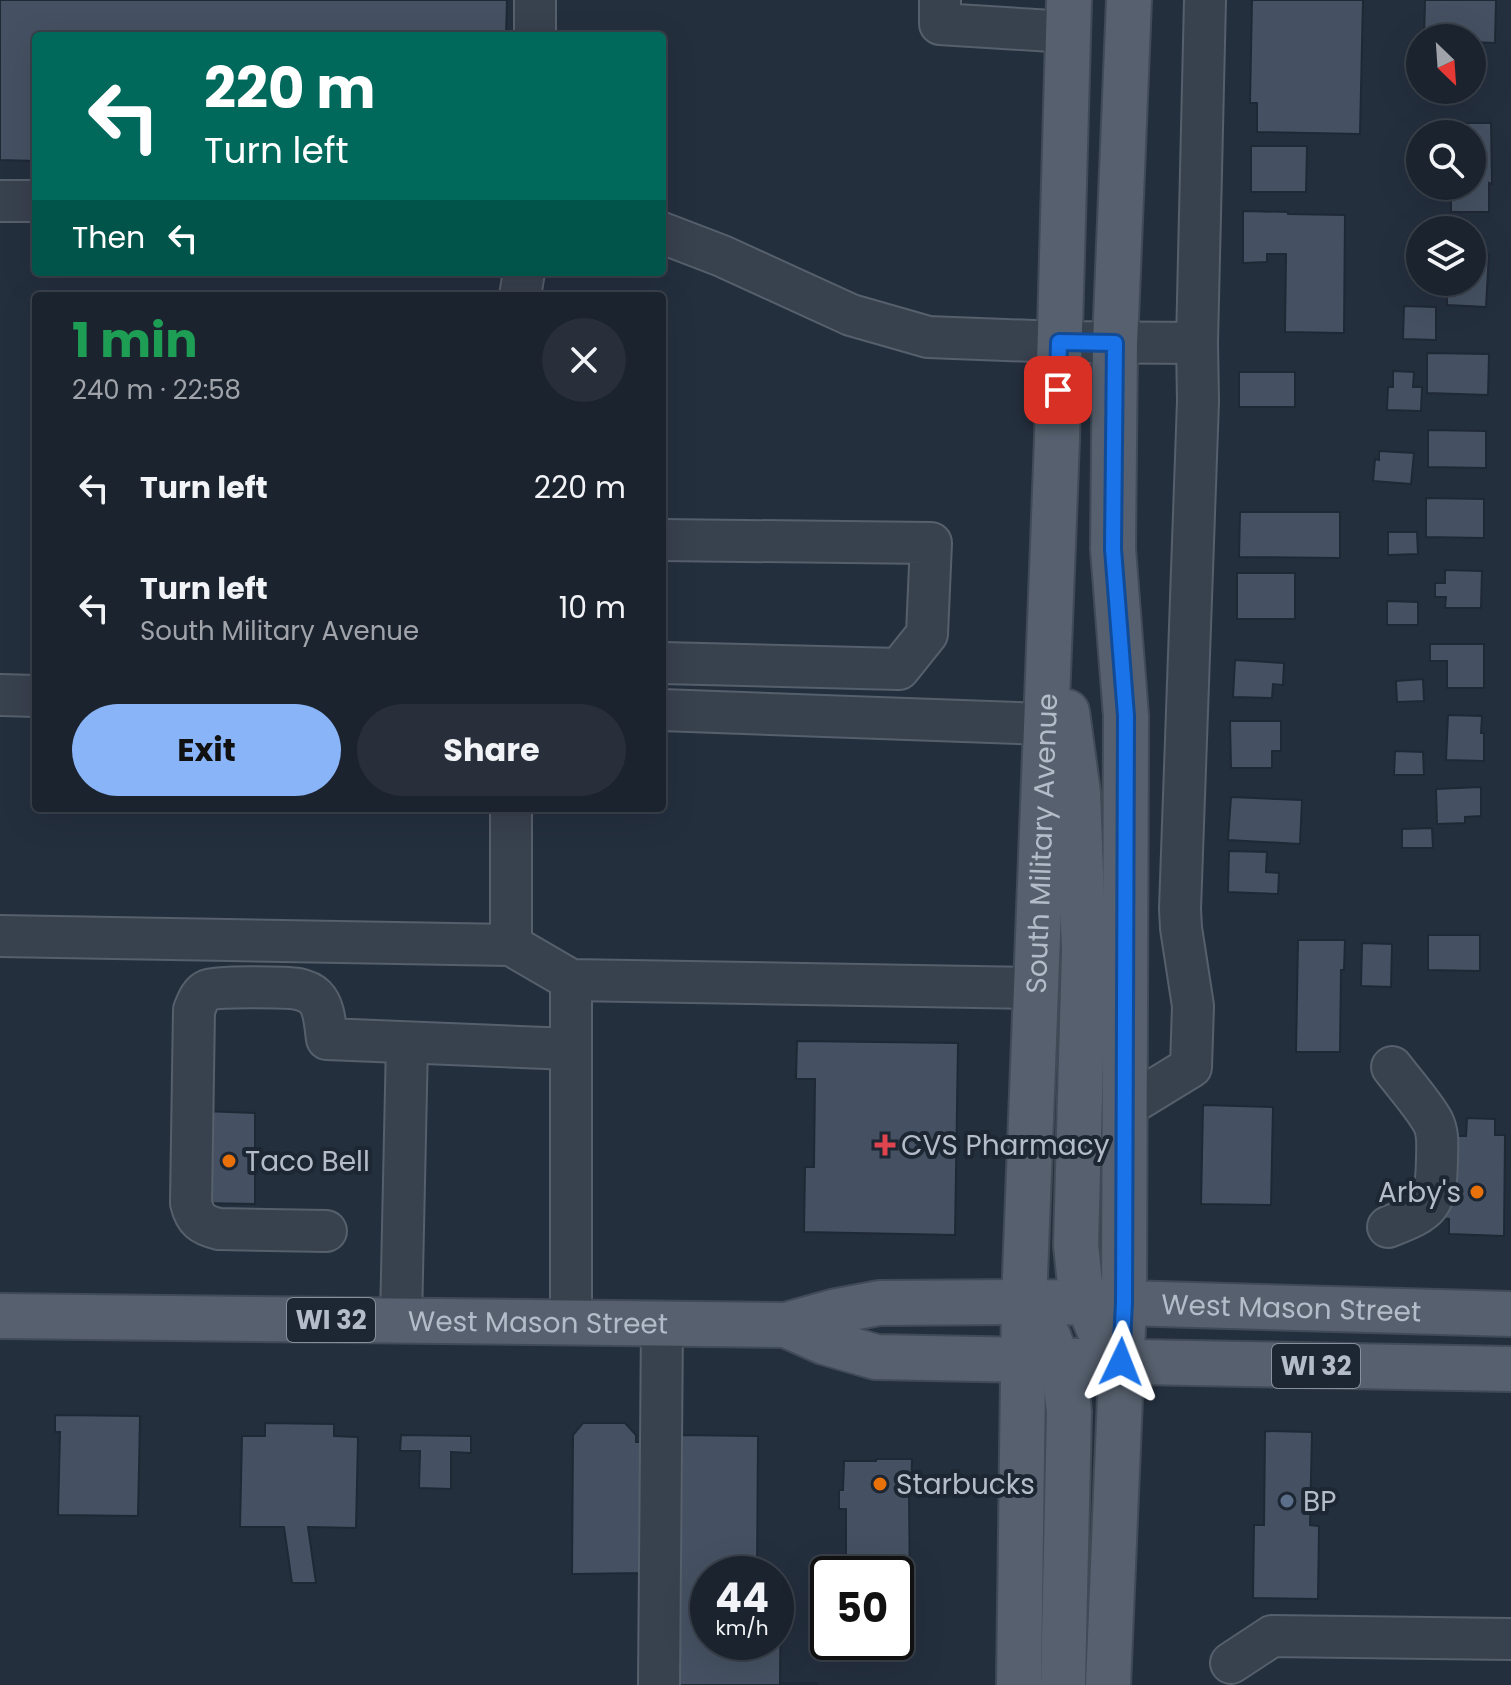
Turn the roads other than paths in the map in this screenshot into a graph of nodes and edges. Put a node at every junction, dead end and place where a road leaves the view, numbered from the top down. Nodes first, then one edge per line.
1 (535, 0) edge
2 (940, 0) edge
3 (1129, 0) edge
4 (1205, 0) edge
5 (1068, 16) edge
6 (535, 32) edge
7 (0, 201) edge
8 (32, 201) edge
9 (666, 235) edge
10 (1059, 342) junction
11 (1115, 343) junction
12 (1197, 343) junction
13 (666, 540) edge
14 (1051, 592) junction
15 (666, 663) edge
16 (0, 695) edge
17 (32, 696) edge
18 (666, 710) edge
19 (1046, 724) junction
20 (511, 812) edge
21 (0, 936) edge
22 (511, 945) junction
23 (571, 980) junction
24 (1036, 988) junction
25 (407, 1043) junction
26 (571, 1049) junction
27 (1392, 1067) dead end
28 (1124, 1108) junction
29 (1388, 1227) dead end
30 (326, 1231) dead end
31 (1024, 1302) junction
32 (1106, 1303) junction
33 (1511, 1314) edge
34 (0, 1316) edge
35 (401, 1320) junction
36 (571, 1323) junction
37 (662, 1323) junction
38 (786, 1325) junction
39 (1041, 1361) junction
40 (1121, 1362) junction
41 (1511, 1369) edge
42 (1511, 1639) edge
43 (1231, 1663) dead end
44 (659, 1685) edge
45 (1019, 1685) edge
46 (1063, 1685) edge
47 (1108, 1685) edge

1 - 6 lane
2 - 5 lane
3 - 11 main road
4 - 12 lane
5 - 10 main road, South Military Avenue
7 - 8 lane
9 - 10 lane
10 - 11 lane
10 - 14 main road, South Military Avenue
11 - 12 lane
11 - 28 main road
12 - 28 lane
13 - 15 lane
14 - 19 main road, South Military Avenue
14 - 32 main road
16 - 17 lane
18 - 19 lane
19 - 24 main road, South Military Avenue
20 - 22 lane
21 - 22 lane
22 - 23 lane
23 - 24 lane
23 - 26 lane
24 - 31 main road, South Military Avenue
25 - 26 lane
25 - 30 lane
25 - 35 lane
26 - 36 lane
27 - 29 lane
28 - 32 main road
31 - 32 main road, West Mason Street / WI 32
31 - 38 main road, West Mason Street / WI 32
31 - 39 main road, South Military Avenue
32 - 33 main road, West Mason Street / WI 32
32 - 40 main road
34 - 35 main road, West Mason Street / WI 32
35 - 36 main road, West Mason Street / WI 32
36 - 37 main road, West Mason Street / WI 32
37 - 38 main road, West Mason Street / WI 32
37 - 44 lane
38 - 39 main road, West Mason Street / WI 32
39 - 40 main road, West Mason Street / WI 32
39 - 45 main road, South Military Avenue
39 - 46 main road
40 - 41 main road, West Mason Street / WI 32
40 - 47 main road
42 - 43 lane

